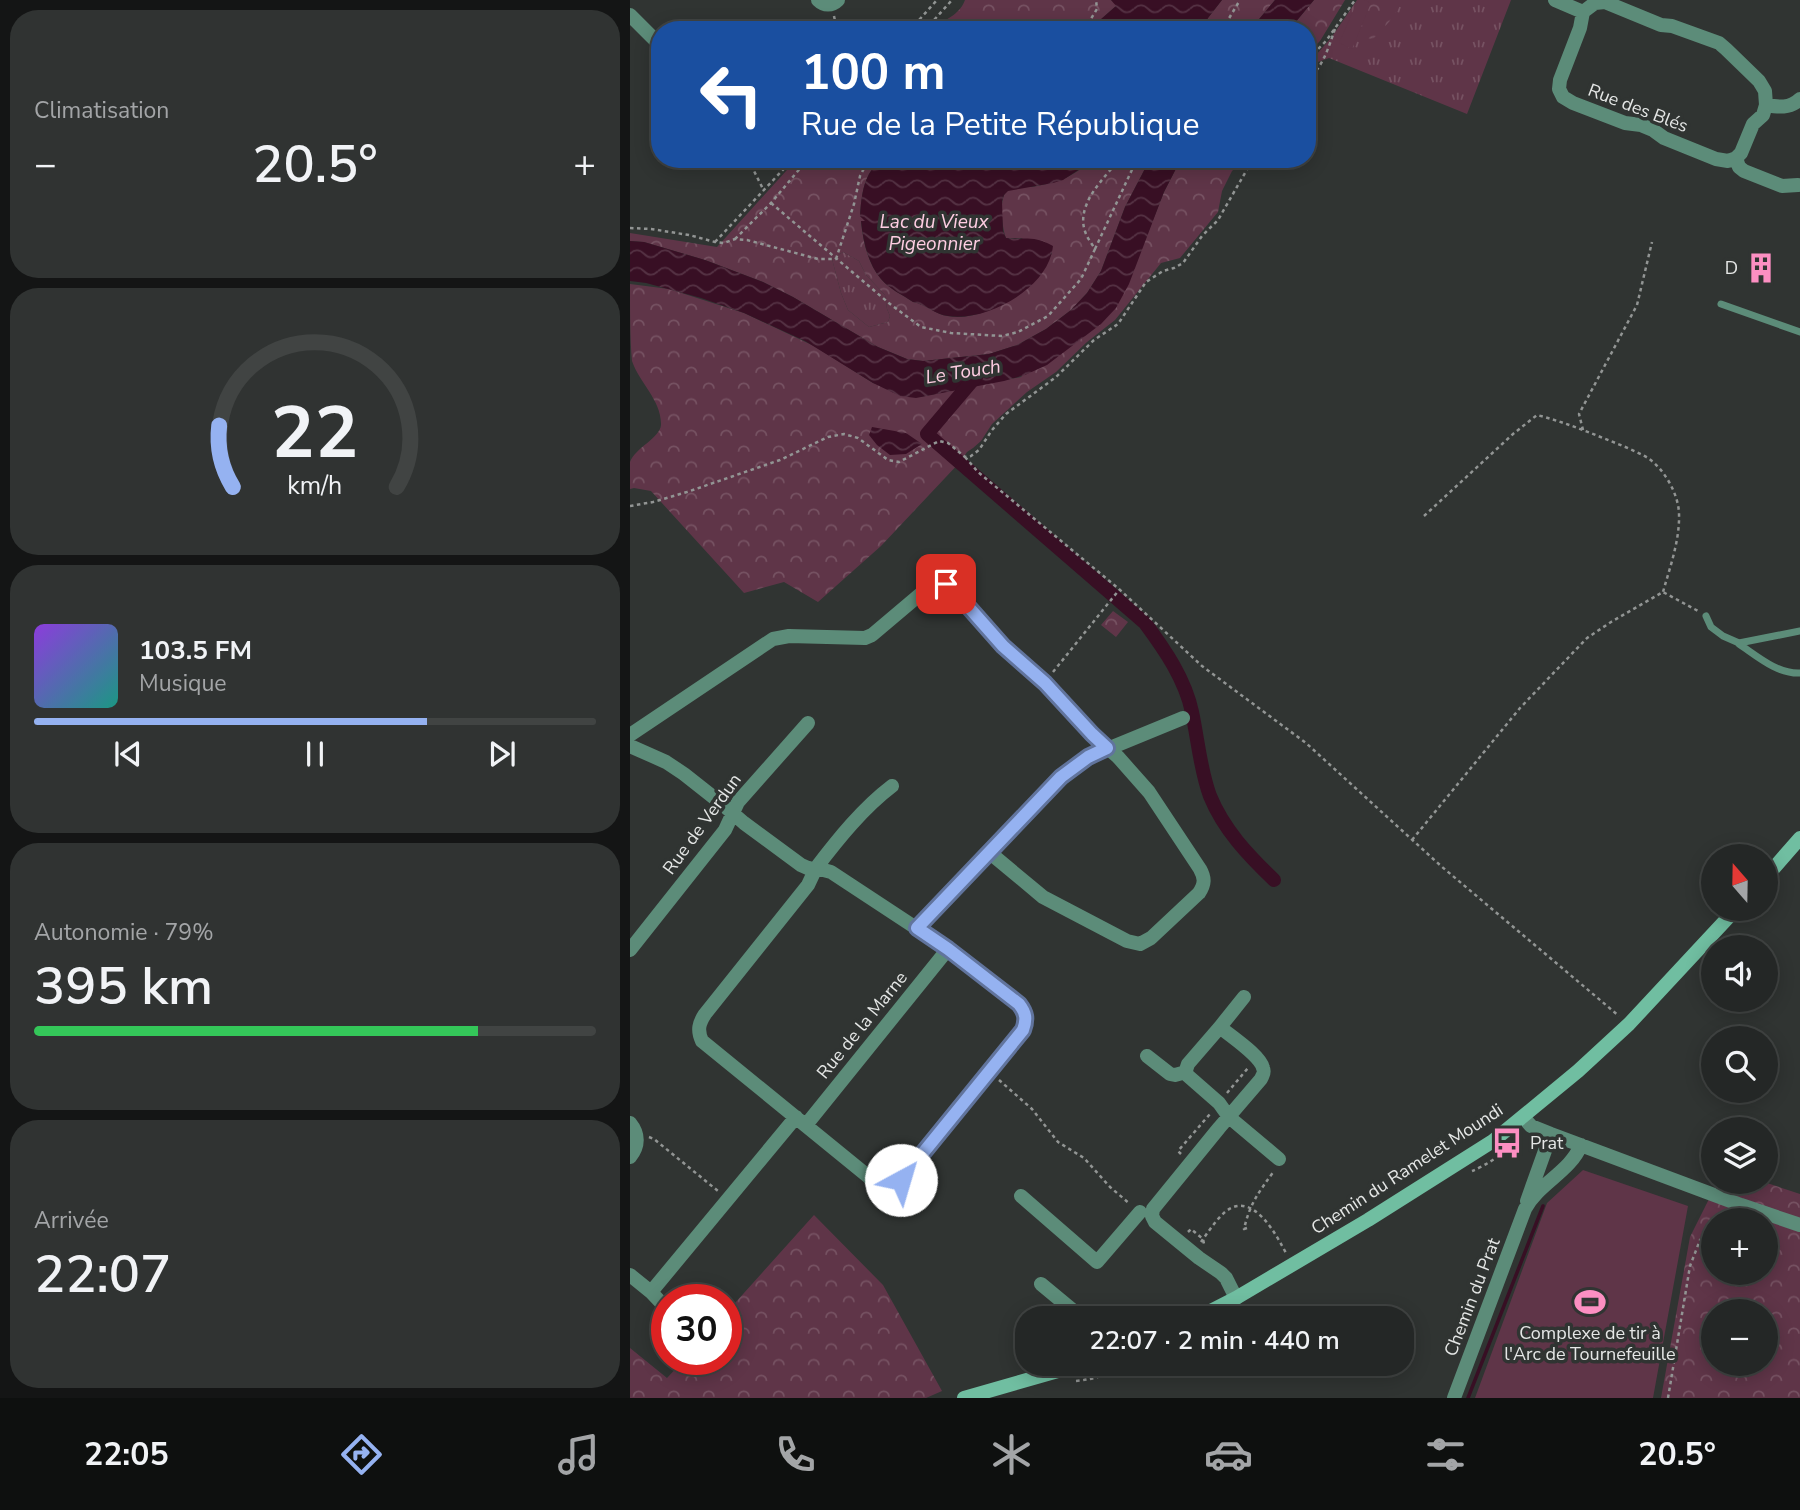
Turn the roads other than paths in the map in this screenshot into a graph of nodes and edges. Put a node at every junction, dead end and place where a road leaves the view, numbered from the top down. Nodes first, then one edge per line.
1 (818, 0) edge
2 (838, 0) edge
3 (1555, 0) edge
4 (1583, 12) junction
5 (630, 15) edge
6 (651, 36) edge
7 (1800, 99) edge
8 (1766, 105) junction
9 (1736, 158) junction
10 (1798, 185) dead end
11 (1721, 304) dead end
12 (1800, 332) edge
13 (1706, 615) road end
14 (1800, 631) edge
15 (1739, 643) junction
16 (1800, 673) edge
17 (1183, 718) dead end
18 (808, 723) dead end
19 (630, 735) edge
20 (630, 746) edge
21 (1107, 748) junction
22 (892, 786) dead end
23 (733, 813) junction
24 (1800, 838) edge
25 (989, 852) junction
26 (1778, 863) edge
27 (816, 869) junction
28 (1725, 921) edge
29 (917, 928) junction
30 (948, 949) junction
31 (630, 950) edge
32 (1244, 997) dead end
33 (1220, 1027) junction
34 (1147, 1056) dead end
35 (1186, 1072) junction
36 (1229, 1117) junction
37 (1523, 1117) junction
38 (801, 1121) junction
39 (633, 1128) edge
40 (1551, 1134) junction
41 (1581, 1145) junction
42 (630, 1157) edge
43 (1279, 1159) road end
44 (1021, 1196) dead end
45 (1525, 1209) junction
46 (1146, 1213) junction
47 (1800, 1224) edge
48 (630, 1275) edge
49 (658, 1284) edge
50 (1041, 1284) dead end
51 (651, 1292) edge
52 (1236, 1298) junction
53 (1068, 1306) edge
54 (1220, 1306) edge
55 (1041, 1376) edge
56 (964, 1398) edge
57 (1454, 1398) edge

1 - 2 street
3 - 4 street
4 - 8 street
4 - 9 street, Rue des Blés
5 - 6 street
7 - 8 street
8 - 9 street
9 - 10 street
11 - 12 lane
13 - 15 lane
14 - 15 lane
15 - 16 lane
17 - 21 street
18 - 23 street, Rue de Verdun
19 - 21 street
20 - 23 street
21 - 25 street
21 - 25 street
22 - 27 street
23 - 27 street
23 - 31 street, Rue de Verdun
24 - 26 main road
25 - 29 street
27 - 29 street
27 - 38 street
28 - 37 main road, Chemin du Ramelet Moundi
29 - 30 street
30 - 38 street, Rue de la Marne
30 - 38 street
32 - 33 street
33 - 35 street
33 - 36 street
34 - 35 street
35 - 36 street
36 - 43 street
36 - 46 street
37 - 40 street
37 - 52 main road, Chemin du Ramelet Moundi
38 - 49 street, Rue de la Marne
39 - 42 street
40 - 41 street
40 - 45 street, Chemin du Prat
41 - 45 street, Chemin du Prat
41 - 47 street
44 - 46 street
45 - 57 street, Chemin du Prat
46 - 52 street
48 - 51 street
50 - 53 street
52 - 54 main road, Chemin du Ramelet Moundi
55 - 56 main road

